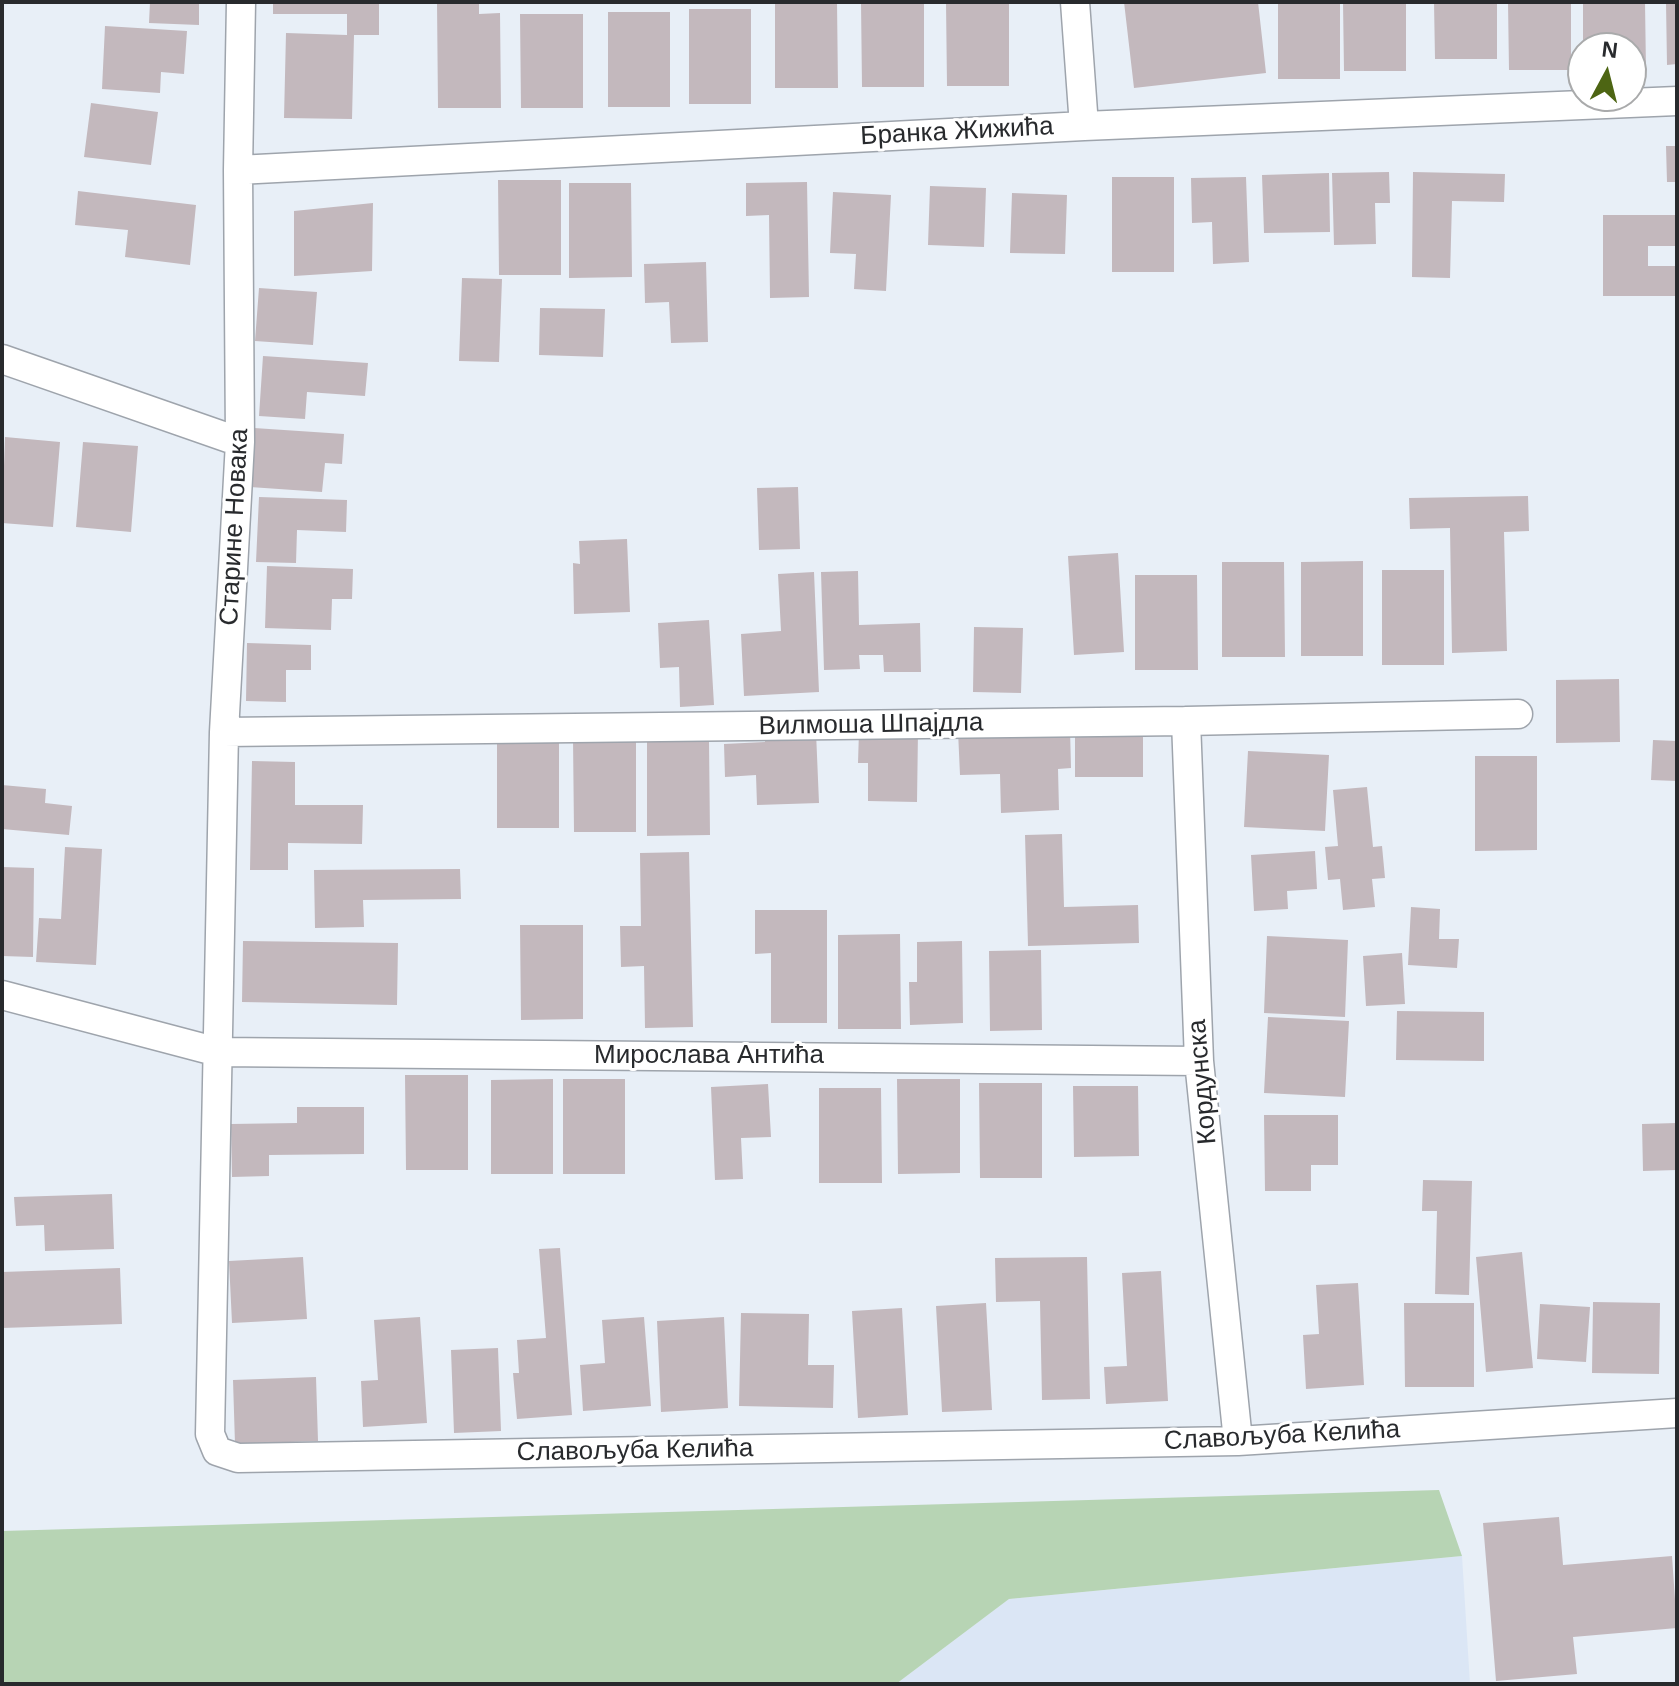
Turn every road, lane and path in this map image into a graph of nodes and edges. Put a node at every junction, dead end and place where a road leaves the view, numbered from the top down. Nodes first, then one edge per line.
1 (241, 2) edge
2 (1075, 2) edge
3 (1677, 101) edge
4 (1084, 126) junction
5 (238, 170) junction
6 (2, 359) edge
7 (240, 442) junction
8 (1518, 714) dead end
9 (1186, 721) junction
10 (224, 732) junction
11 (2, 995) edge
12 (218, 1052) junction
13 (1199, 1061) junction
14 (1677, 1413) edge
15 (1238, 1441) junction

1 - 5 street, Старине Новака
2 - 4 street
3 - 4 street, Бранка Жижића
4 - 5 street, Бранка Жижића
5 - 7 street, Старине Новака
6 - 7 street
7 - 10 street, Старине Новака
8 - 9 street, Вилмоша Шпајдла
9 - 10 street, Вилмоша Шпајдла
9 - 13 street, Кордунска
10 - 12 street, Старине Новака
11 - 12 street
12 - 13 street, Мирослава Антића
12 - 15 street, Славољуба Келића
13 - 15 street, Кордунска
14 - 15 street, Славољуба Келића

